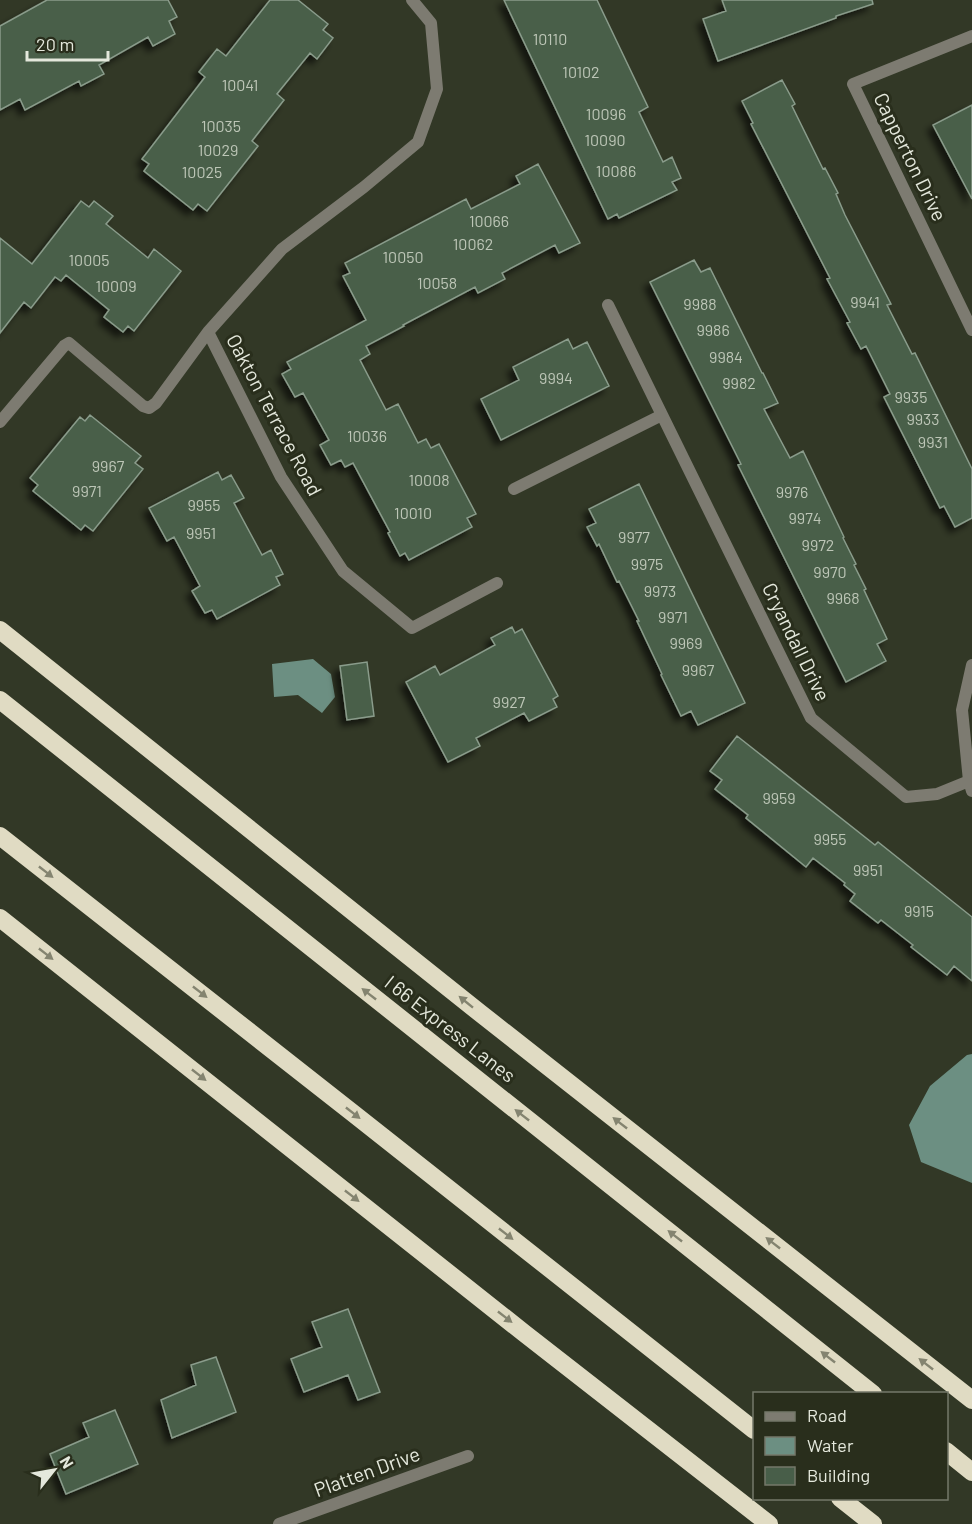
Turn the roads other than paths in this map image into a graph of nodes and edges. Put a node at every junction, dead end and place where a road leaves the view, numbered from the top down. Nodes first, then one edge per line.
1 (412, 0) edge
2 (972, 36) edge
3 (608, 305) dead end
4 (972, 330) edge
5 (208, 332) junction
6 (662, 415) junction
7 (0, 422) edge
8 (514, 489) dead end
9 (497, 583) dead end
10 (0, 630) edge
11 (972, 665) edge
12 (0, 700) edge
13 (970, 786) edge
14 (0, 836) edge
15 (0, 918) edge
16 (870, 1392) edge
17 (972, 1400) edge
18 (753, 1429) edge
19 (948, 1453) edge
20 (468, 1456) dead end
21 (972, 1472) edge
22 (843, 1500) edge
23 (279, 1524) edge
24 (769, 1524) edge
25 (873, 1524) edge

1 - 5 street, Oakton Terrace Road
2 - 4 street, Capperton Drive
3 - 6 street, Cryandall Drive
5 - 7 street, Oakton Terrace Road
5 - 9 street, Oakton Terrace Road
6 - 8 street
6 - 13 street, Cryandall Drive
17 -> 10 highway
11 - 13 street
16 -> 12 highway, I 66 Express Lanes
14 -> 18 highway
15 -> 24 highway
19 - 21 highway
20 - 23 street, Platten Drive
22 - 25 highway

